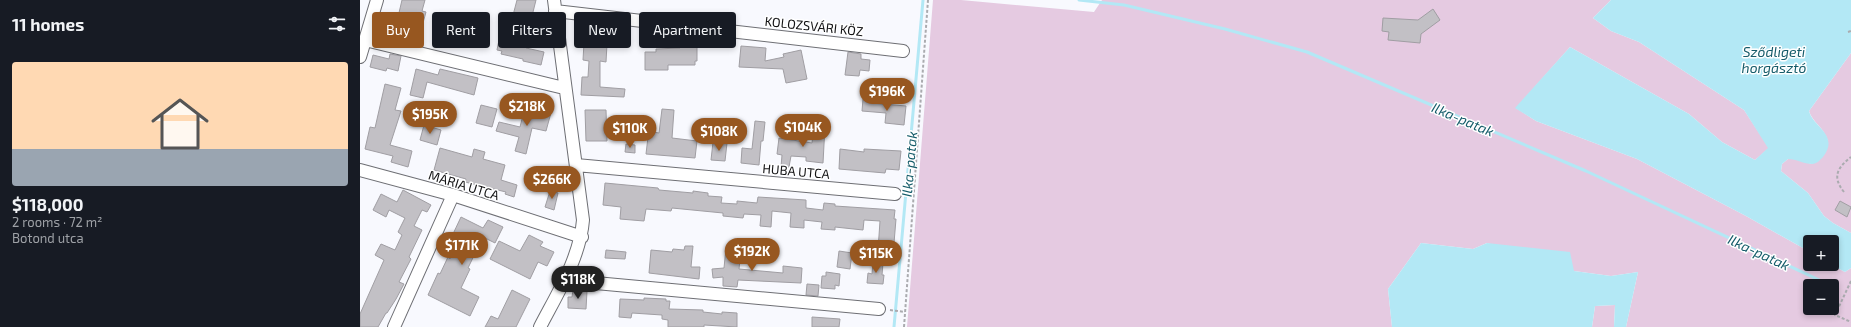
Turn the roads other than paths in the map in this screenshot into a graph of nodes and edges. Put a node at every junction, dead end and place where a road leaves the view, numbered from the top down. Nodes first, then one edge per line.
1 (377, 0) edge
2 (554, 6) edge
3 (366, 40) junction
4 (903, 51) dead end
5 (360, 57) edge
6 (564, 88) junction
7 (576, 165) junction
8 (360, 170) edge
9 (895, 194) dead end
10 (453, 195) junction
11 (582, 237) junction
12 (563, 280) junction
13 (884, 310) road end
14 (394, 327) edge
15 (540, 327) edge

1 - 3 street
2 - 4 street, KOLOZSVÁRI KÖZ
2 - 6 street
3 - 5 street
3 - 6 street
6 - 7 street
7 - 9 street, HUBA UTCA
7 - 11 street
8 - 10 street, MÁRIA UTCA
10 - 11 street, MÁRIA UTCA
10 - 14 street
11 - 12 street
12 - 13 street
12 - 15 street

